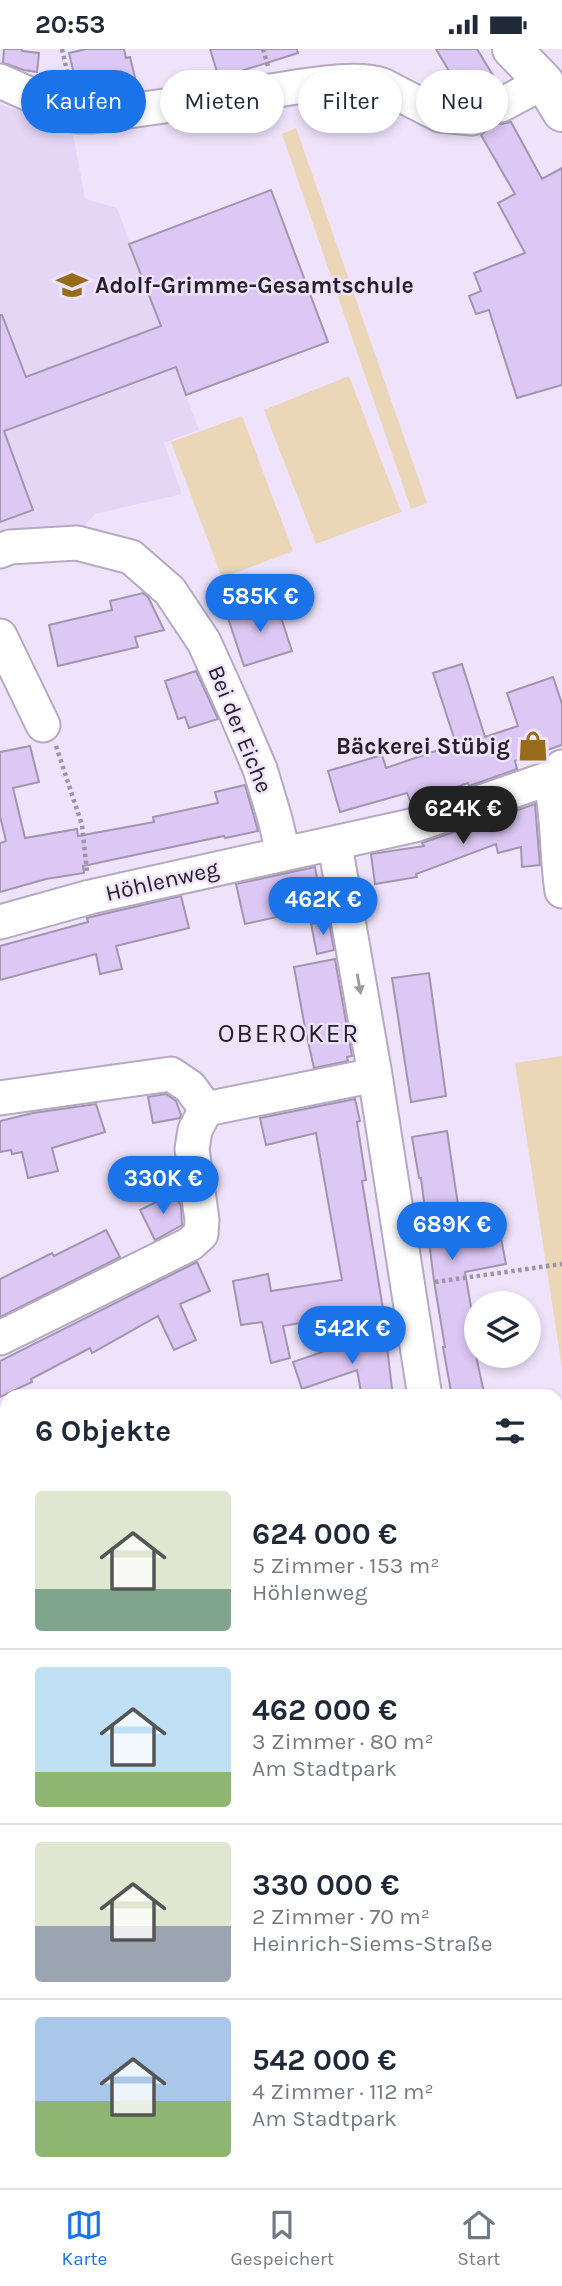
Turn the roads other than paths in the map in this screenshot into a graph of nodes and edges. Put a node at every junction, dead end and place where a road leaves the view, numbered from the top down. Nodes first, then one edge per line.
1 (512, 49) edge
2 (0, 81) edge
3 (547, 81) edge
4 (0, 551) edge
5 (0, 636) edge
6 (43, 725) road end
7 (556, 772) edge
8 (335, 845) junction
9 (283, 853) junction
10 (562, 891) edge
11 (0, 922) edge
12 (375, 1075) junction
13 (0, 1098) edge
14 (206, 1109) junction
15 (0, 1338) edge
16 (424, 1389) edge

1 - 3 main road
2 - 3 street
4 - 9 street, Bei der Eiche
5 - 6 street
7 - 8 street, Höhlenweg
7 - 10 street
8 - 9 street, Höhlenweg
8 -> 12 street
9 - 11 street, Höhlenweg
12 - 14 street
12 - 16 street
13 - 14 street
14 - 15 street

